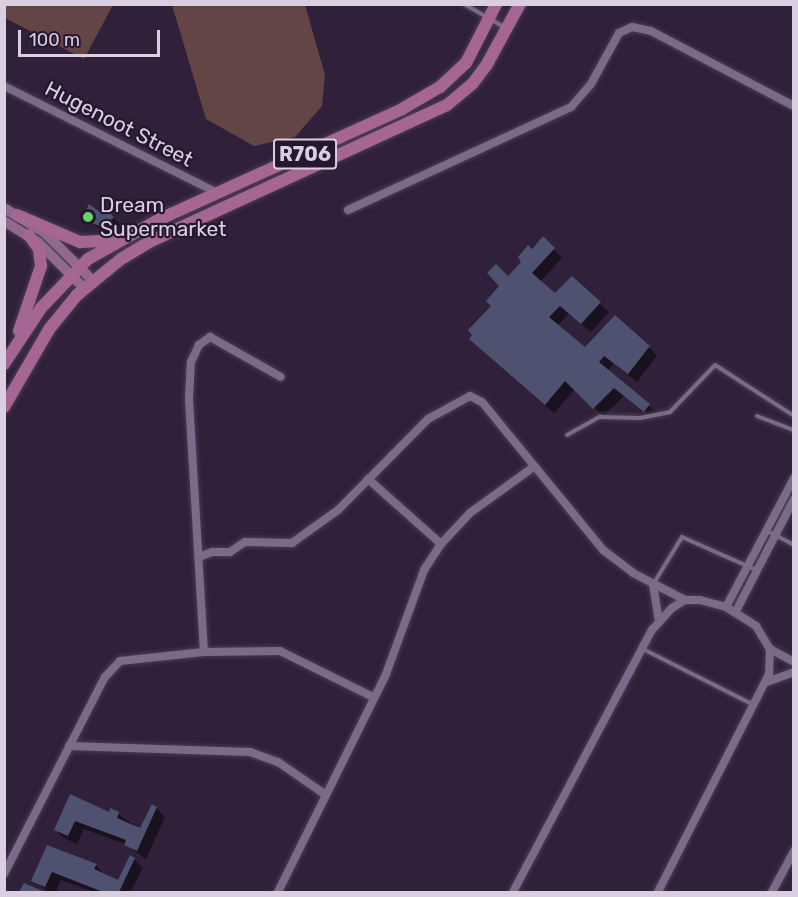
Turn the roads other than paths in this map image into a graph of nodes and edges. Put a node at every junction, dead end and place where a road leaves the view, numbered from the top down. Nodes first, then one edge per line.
1 (464, 4) edge
2 (496, 4) edge
3 (520, 4) edge
4 (489, 19) junction
5 (507, 28) junction
6 (4, 86) edge
7 (794, 106) edge
8 (219, 193) junction
9 (4, 208) edge
10 (348, 210) dead end
11 (17, 215) junction
12 (4, 221) edge
13 (29, 236) junction
14 (122, 238) junction
15 (75, 270) junction
16 (89, 285) junction
17 (15, 344) junction
18 (4, 364) edge
19 (281, 377) dead end
20 (4, 406) edge
21 (757, 416) dead end
22 (794, 416) edge
23 (794, 430) edge
24 (567, 435) dead end
25 (532, 468) junction
26 (794, 478) edge
27 (368, 479) junction
28 (794, 499) edge
29 (767, 531) junction
30 (776, 536) junction
31 (441, 544) junction
32 (794, 545) edge
33 (199, 557) junction
34 (748, 567) junction
35 (757, 570) junction
36 (653, 584) junction
37 (685, 600) junction
38 (726, 607) junction
39 (736, 611) junction
40 (659, 620) junction
41 (641, 648) junction
42 (770, 649) junction
43 (204, 652) junction
44 (794, 662) edge
45 (794, 672) edge
46 (767, 682) junction
47 (373, 697) junction
48 (756, 705) junction
49 (69, 746) junction
50 (326, 795) junction
51 (794, 851) edge
52 (4, 874) edge
53 (278, 892) edge
54 (513, 892) edge
55 (658, 892) edge
56 (772, 892) edge

1 - 4 lane
2 - 4 main road, R706
3 - 5 main road, R706
4 - 5 lane
4 - 8 main road, R706
5 - 16 main road, R706
6 - 8 street, Hugenoot Street
7 - 10 street
8 - 14 main road, R706
9 - 11 street
11 - 14 main road
11 - 15 street
12 - 13 street
13 - 15 street
13 - 17 main road
14 - 15 main road, R706
15 - 16 street
15 - 17 main road, R706
16 - 20 main road, R706
17 - 18 main road, R706
19 - 33 street
21 - 23 lane
22 - 24 lane
25 - 27 street
25 - 31 street
25 - 36 street
26 - 29 street
27 - 31 street
27 - 33 street
28 - 30 street
29 - 30 lane
29 - 34 street
30 - 32 lane
30 - 35 street
31 - 47 street
33 - 43 street
34 - 35 lane
34 - 36 lane
34 - 38 street
35 - 39 street
36 - 37 street
36 - 40 street
37 - 38 street
37 - 40 street
38 - 39 street
39 - 42 street
40 - 41 street
41 - 48 lane
41 - 54 street
42 - 44 street
42 - 46 street
43 - 47 street
43 - 49 street
45 - 46 street
46 - 48 street
47 - 50 street
48 - 55 street
49 - 50 street
49 - 52 street
50 - 53 street
51 - 56 street

